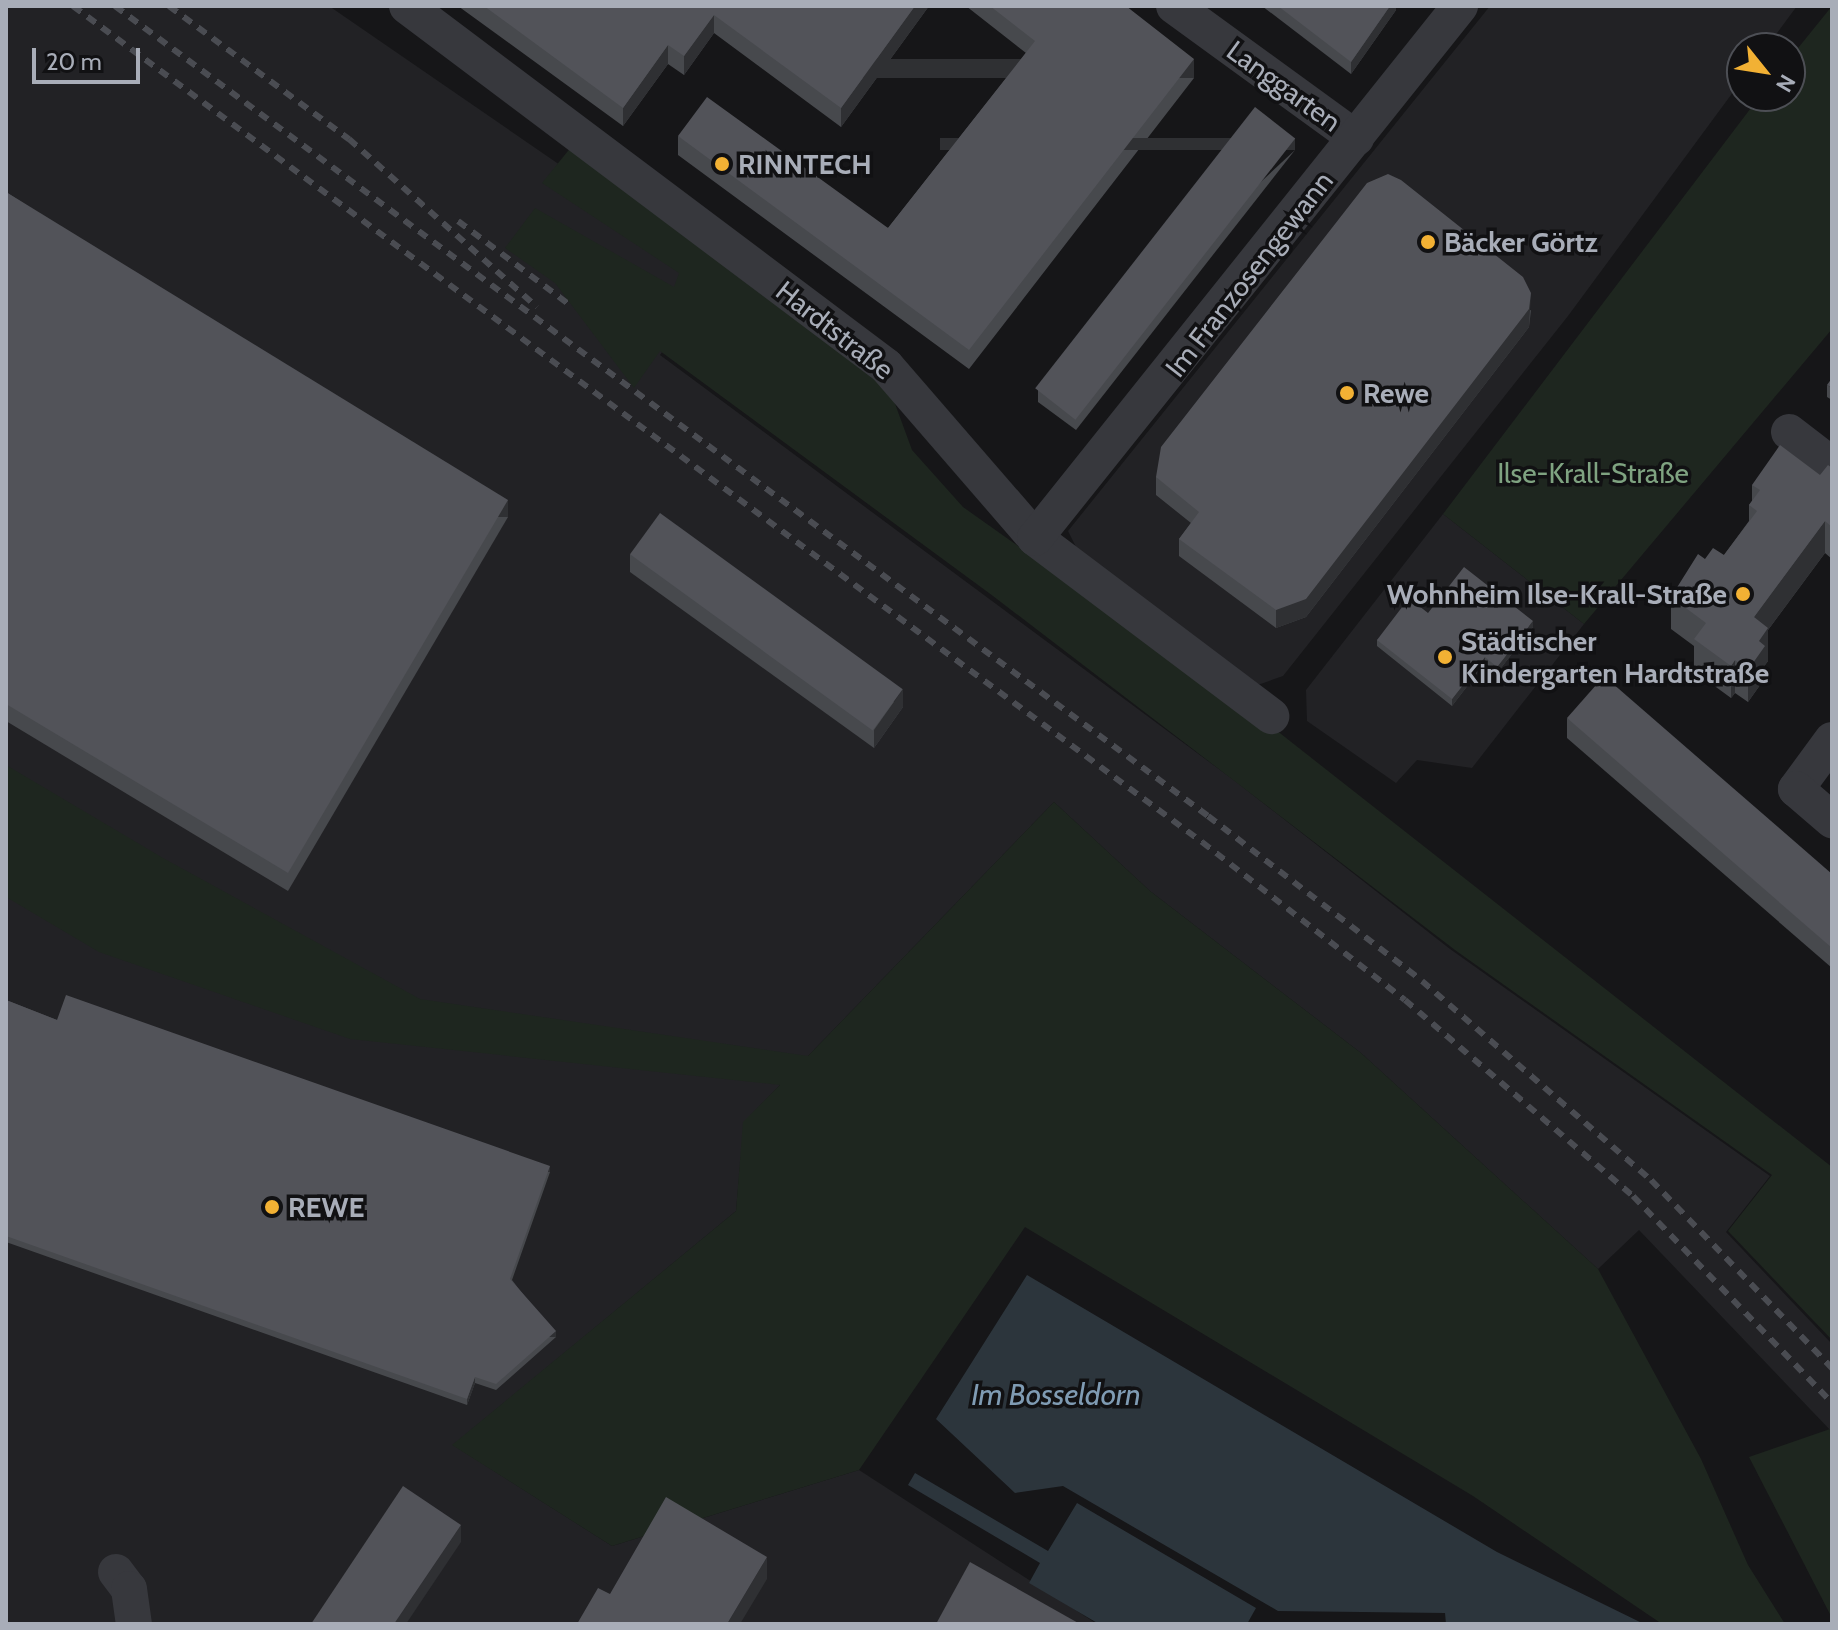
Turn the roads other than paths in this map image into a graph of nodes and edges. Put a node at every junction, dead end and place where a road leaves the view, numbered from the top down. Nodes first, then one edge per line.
1 (407, 6) edge
2 (1174, 6) edge
3 (1460, 6) edge
4 (1356, 138) junction
5 (1789, 432) dead end
6 (1832, 465) edge
7 (1035, 538) junction
8 (1271, 716) dead end
9 (1832, 740) edge
10 (1832, 820) edge
11 (116, 1572) dead end
12 (134, 1624) edge

1 - 7 street, Hardtstraße
2 - 4 street, Langgarten
3 - 4 street, Im Franzosengewann
4 - 7 street, Im Franzosengewann
5 - 6 street
7 - 8 street, Hardtstraße
9 - 10 street
11 - 12 street

